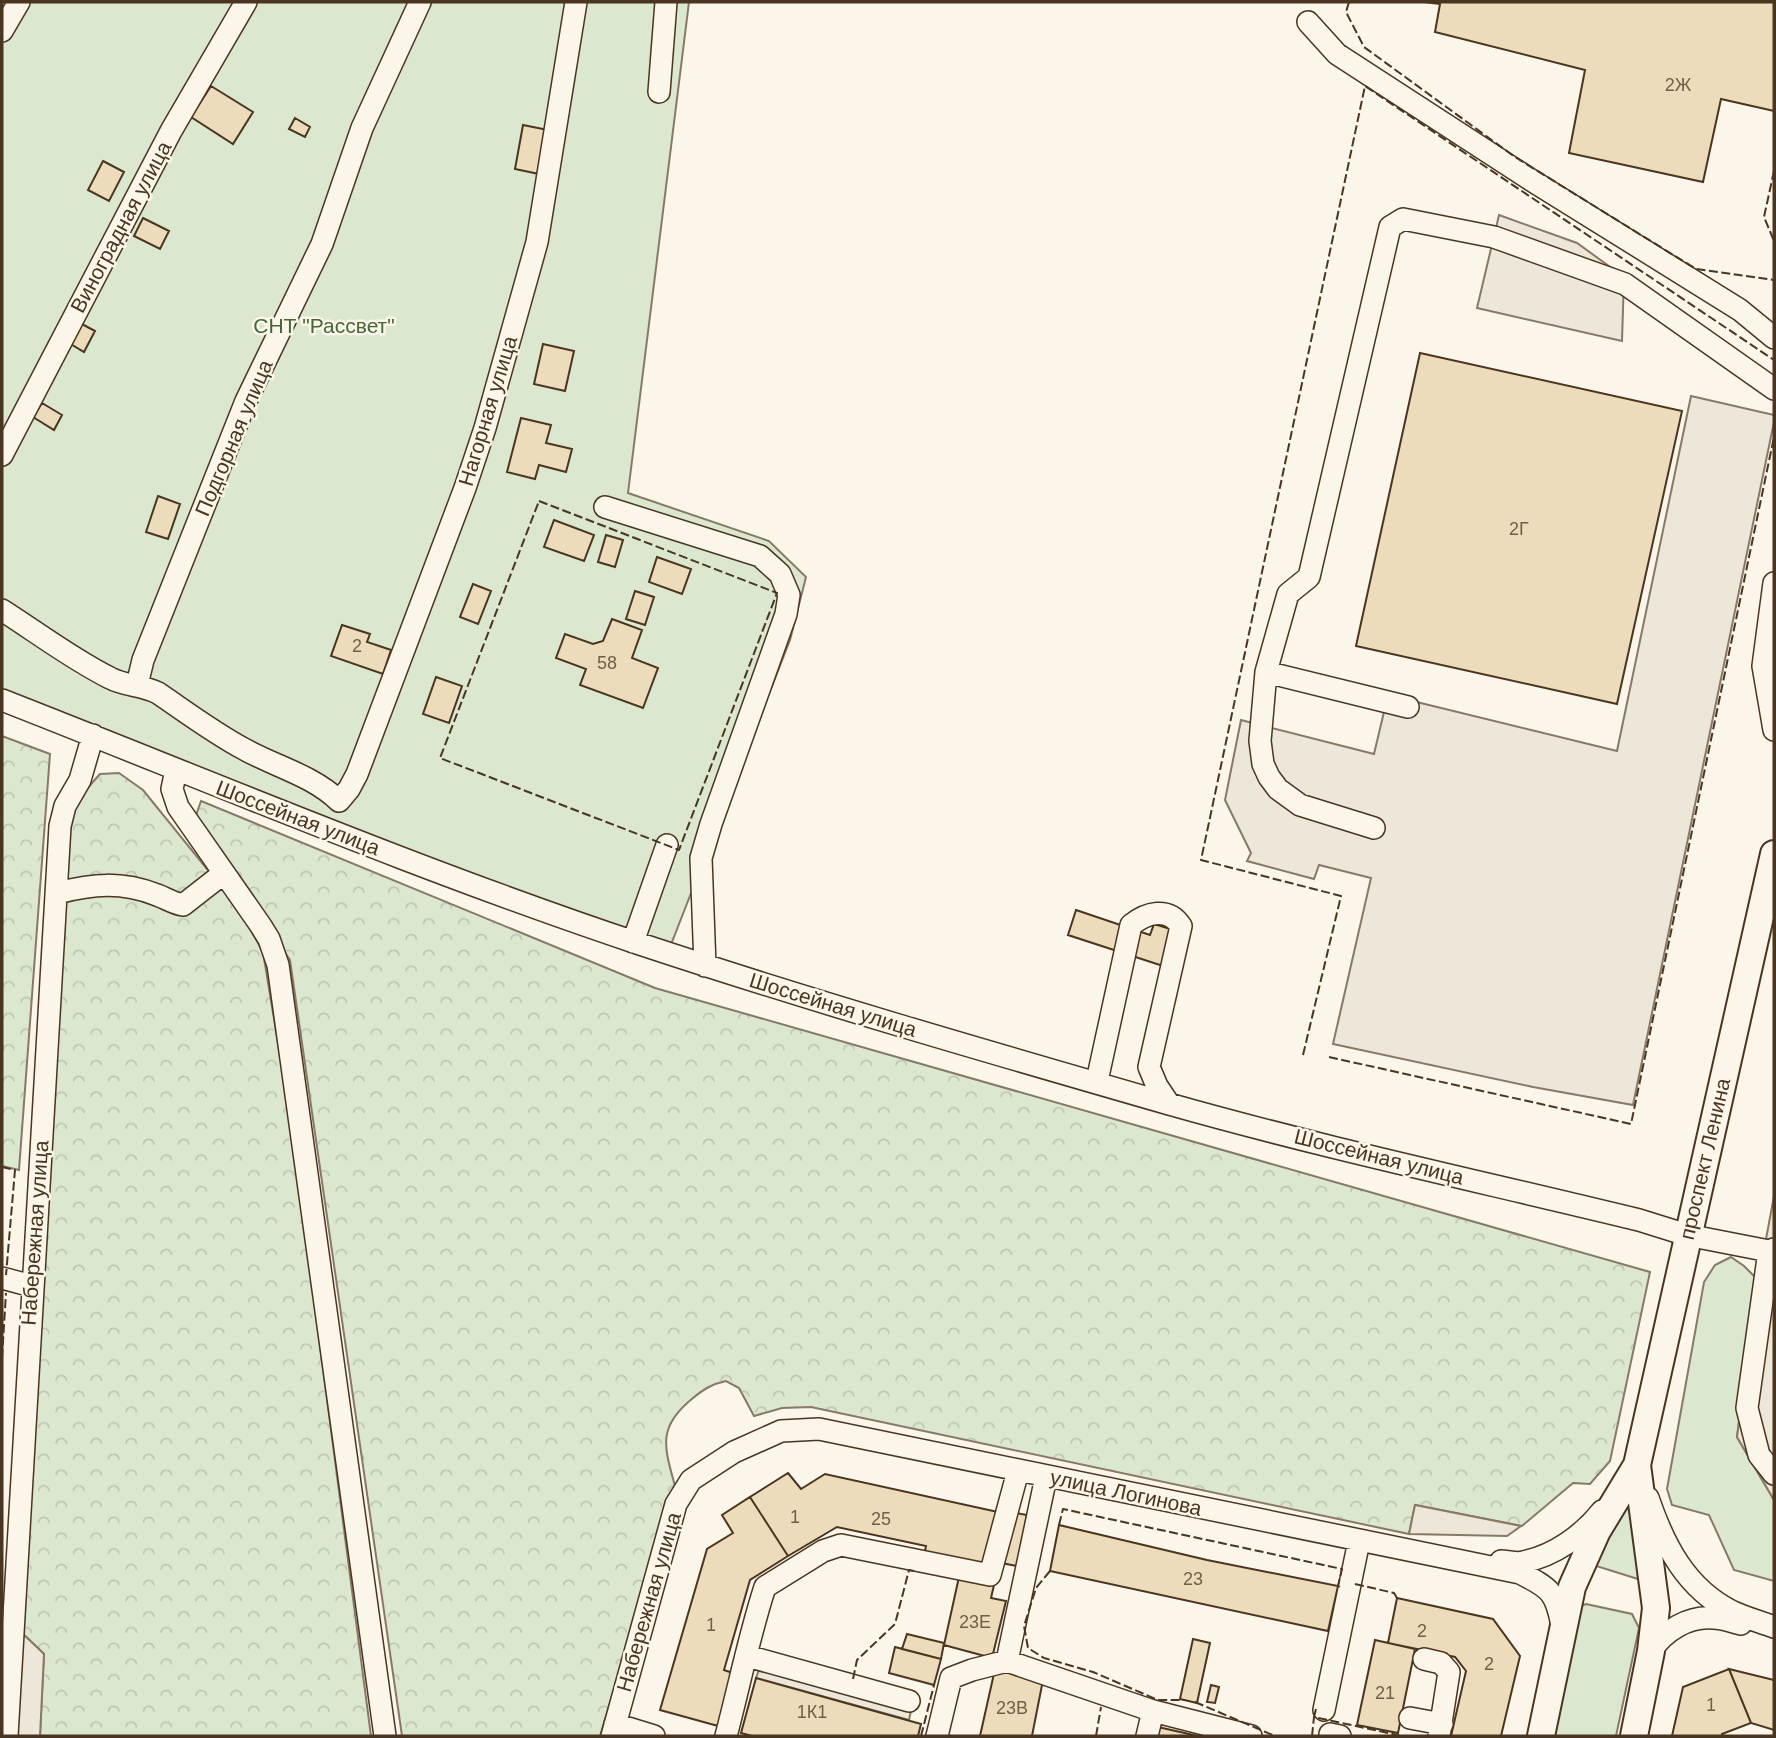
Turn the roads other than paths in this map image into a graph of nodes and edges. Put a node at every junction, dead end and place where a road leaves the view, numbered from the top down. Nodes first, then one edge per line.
1 (19, 2) edge
2 (246, 2) edge
3 (420, 2) edge
4 (576, 2) edge
5 (666, 2) edge
6 (1308, 22) dead end
7 (2, 32) edge
8 (659, 92) dead end
9 (1774, 338) edge
10 (1774, 389) edge
11 (2, 455) edge
12 (605, 508) dead end
13 (1774, 583) edge
14 (2, 610) edge
15 (1266, 672) junction
16 (137, 685) junction
17 (2, 700) edge
18 (1408, 708) dead end
19 (1774, 730) edge
20 (93, 736) junction
21 (176, 770) junction
22 (339, 801) junction
23 (1374, 828) dead end
24 (331, 831) junction
25 (667, 845) dead end
26 (1774, 854) edge
27 (223, 873) junction
28 (57, 893) junction
29 (633, 942) junction
30 (705, 966) junction
31 (1097, 1081) junction
32 (1169, 1104) junction
33 (1688, 1236) junction
34 (1772, 1250) edge
35 (2, 1278) edge
36 (32, 1286) junction
37 (734, 1452) joint
38 (1637, 1465) junction
39 (12, 1468) edge
40 (1017, 1471) junction
41 (1774, 1474) edge
42 (1046, 1477) junction
43 (1359, 1541) junction
44 (1436, 1557) junction
45 (1774, 1629) edge
46 (1563, 1632) junction
47 (1651, 1651) junction
48 (747, 1656) junction
49 (1424, 1659) dead end
50 (1007, 1661) junction
51 (7, 1672) edge
52 (909, 1701) dead end
53 (1324, 1710) dead end
54 (1153, 1711) junction
55 (1410, 1718) dead end
56 (614, 1730) edge
57 (1440, 1730) edge
58 (1215, 1731) edge
59 (7, 1736) edge
60 (385, 1736) edge
61 (654, 1736) edge
62 (726, 1736) edge
63 (937, 1736) edge
64 (1147, 1736) edge
65 (1251, 1736) edge
66 (1541, 1736) edge
67 (1634, 1736) edge

1 - 7 street
2 - 11 street, Виноградная улица
3 - 16 street, Подгорная улица
4 - 22 street, Нагорная улица
5 - 8 street
6 - 9 street
10 - 15 street
12 - 30 street
13 - 19 street
14 - 16 street
15 - 18 street
15 - 23 street
16 - 22 street
17 - 20 street, Шоссейная улица
20 - 21 street, Шоссейная улица
20 - 28 street, Набережная улица
21 - 24 street, Шоссейная улица
21 - 27 street
22 - 24 street, Нагорная улица
24 - 29 street, Шоссейная улица
25 - 29 street
26 - 33 main road, проспект Ленина
27 - 28 street
27 - 60 street
28 - 36 street, Набережная улица
29 - 30 street, Шоссейная улица
30 - 31 street, Шоссейная улица
31 - 32 street, Шоссейная улица
31 - 32 street
32 - 33 street, Шоссейная улица
33 - 34 street, Шоссейная улица
33 - 38 main road, проспект Ленина
34 - 41 street
35 - 36 street
36 - 39 street, Набережная улица
37 - 40 street, улица Логинова
37 - 56 street, Набережная улица
38 - 44 street
38 - 45 street
38 - 46 main road, проспект Ленина
38 - 47 main road, проспект Ленина
39 - 51 street, Набережная улица
40 - 42 street, улица Логинова
40 - 48 street
42 - 43 street, улица Логинова
42 - 50 street
43 - 44 street, улица Логинова
43 - 53 street
44 - 46 street, улица Логинова
45 - 47 street
46 - 66 main road, проспект Ленина
47 - 67 main road, проспект Ленина
48 - 52 street
48 - 62 street
49 - 57 street
50 - 54 street
50 - 63 street
51 - 59 street, Набережная улица
54 - 58 street
54 - 64 street
55 - 57 street
56 - 61 street
58 - 65 street

